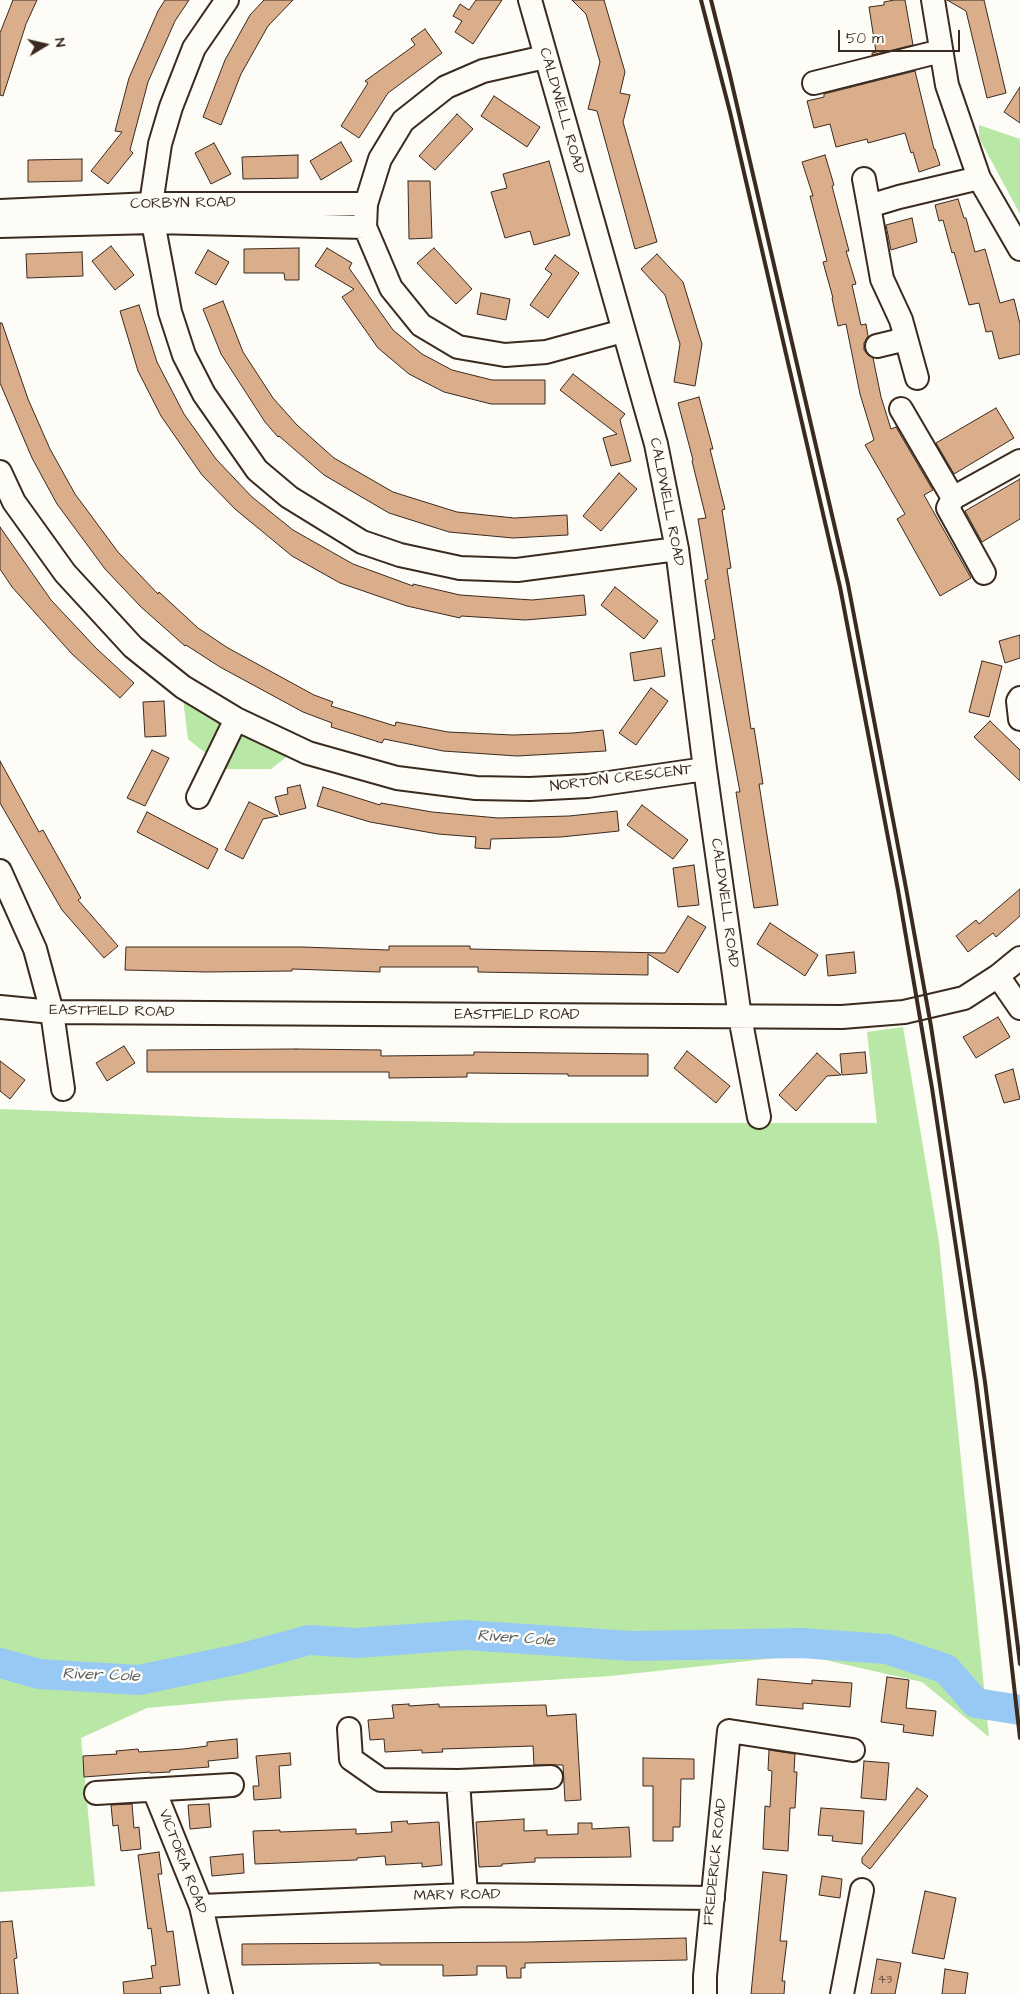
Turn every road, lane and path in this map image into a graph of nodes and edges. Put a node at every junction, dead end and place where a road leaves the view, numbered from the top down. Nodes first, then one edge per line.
1 (227, 0) edge
2 (530, 0) edge
3 (933, 0) edge
4 (941, 51) junction
5 (545, 57) junction
6 (814, 83) dead end
7 (979, 178) junction
8 (864, 179) dead end
9 (366, 204) junction
10 (869, 206) junction
11 (0, 211) edge
12 (152, 213) junction
13 (0, 226) edge
14 (365, 227) junction
15 (1020, 249) edge
16 (623, 330) junction
17 (906, 338) junction
18 (877, 346) dead end
19 (917, 378) dead end
20 (901, 409) dead end
21 (1020, 461) edge
22 (0, 472) edge
23 (952, 498) junction
24 (676, 549) junction
25 (984, 573) dead end
26 (1020, 698) edge
27 (1020, 718) edge
28 (236, 719) junction
29 (705, 769) junction
30 (198, 797) dead end
31 (0, 871) edge
32 (1020, 958) edge
33 (998, 976) junction
34 (0, 1007) edge
35 (1020, 1008) edge
36 (52, 1012) junction
37 (740, 1017) junction
38 (63, 1089) dead end
39 (759, 1117) dead end
40 (349, 1729) dead end
41 (853, 1750) dead end
42 (551, 1776) dead end
43 (458, 1781) junction
44 (232, 1785) dead end
45 (154, 1790) junction
46 (96, 1793) dead end
47 (862, 1890) dead end
48 (466, 1895) junction
49 (713, 1898) junction
50 (201, 1906) junction
51 (221, 1994) edge
52 (705, 1994) edge
53 (842, 1994) edge

1 - 12 street
2 - 5 street, CALDWELL ROAD
3 - 4 street
4 - 6 street
4 - 7 street
5 - 9 street
5 - 16 street, CALDWELL ROAD
7 - 10 street
7 - 15 street
8 - 10 street
9 - 12 street, CORBYN ROAD
9 - 14 street
10 - 17 street
11 - 12 street, CORBYN ROAD
12 - 13 street, CORBYN ROAD
12 - 14 street, CORBYN ROAD
12 - 24 street
14 - 16 street
16 - 24 street, CALDWELL ROAD
17 - 18 street
17 - 19 street
20 - 23 street
21 - 23 street
22 - 28 street, NORTON CRESCENT
23 - 25 street
24 - 29 street, CALDWELL ROAD
26 - 27 street
28 - 29 street, NORTON CRESCENT
28 - 30 street
29 - 37 street, CALDWELL ROAD
31 - 36 street
32 - 33 street, EASTFIELD ROAD
33 - 35 street
33 - 37 street, EASTFIELD ROAD
34 - 36 street, EASTFIELD ROAD
36 - 37 street, EASTFIELD ROAD
36 - 38 street
37 - 39 street, CALDWELL ROAD
40 - 43 street
41 - 49 street, FREDERICK ROAD
42 - 43 street
43 - 48 street
44 - 45 street, VICTORIA ROAD
45 - 46 street, VICTORIA ROAD
45 - 50 street, VICTORIA ROAD
47 - 53 street
48 - 49 street, MARY ROAD
48 - 50 street, MARY ROAD
49 - 52 street, FREDERICK ROAD
50 - 51 street, VICTORIA ROAD

